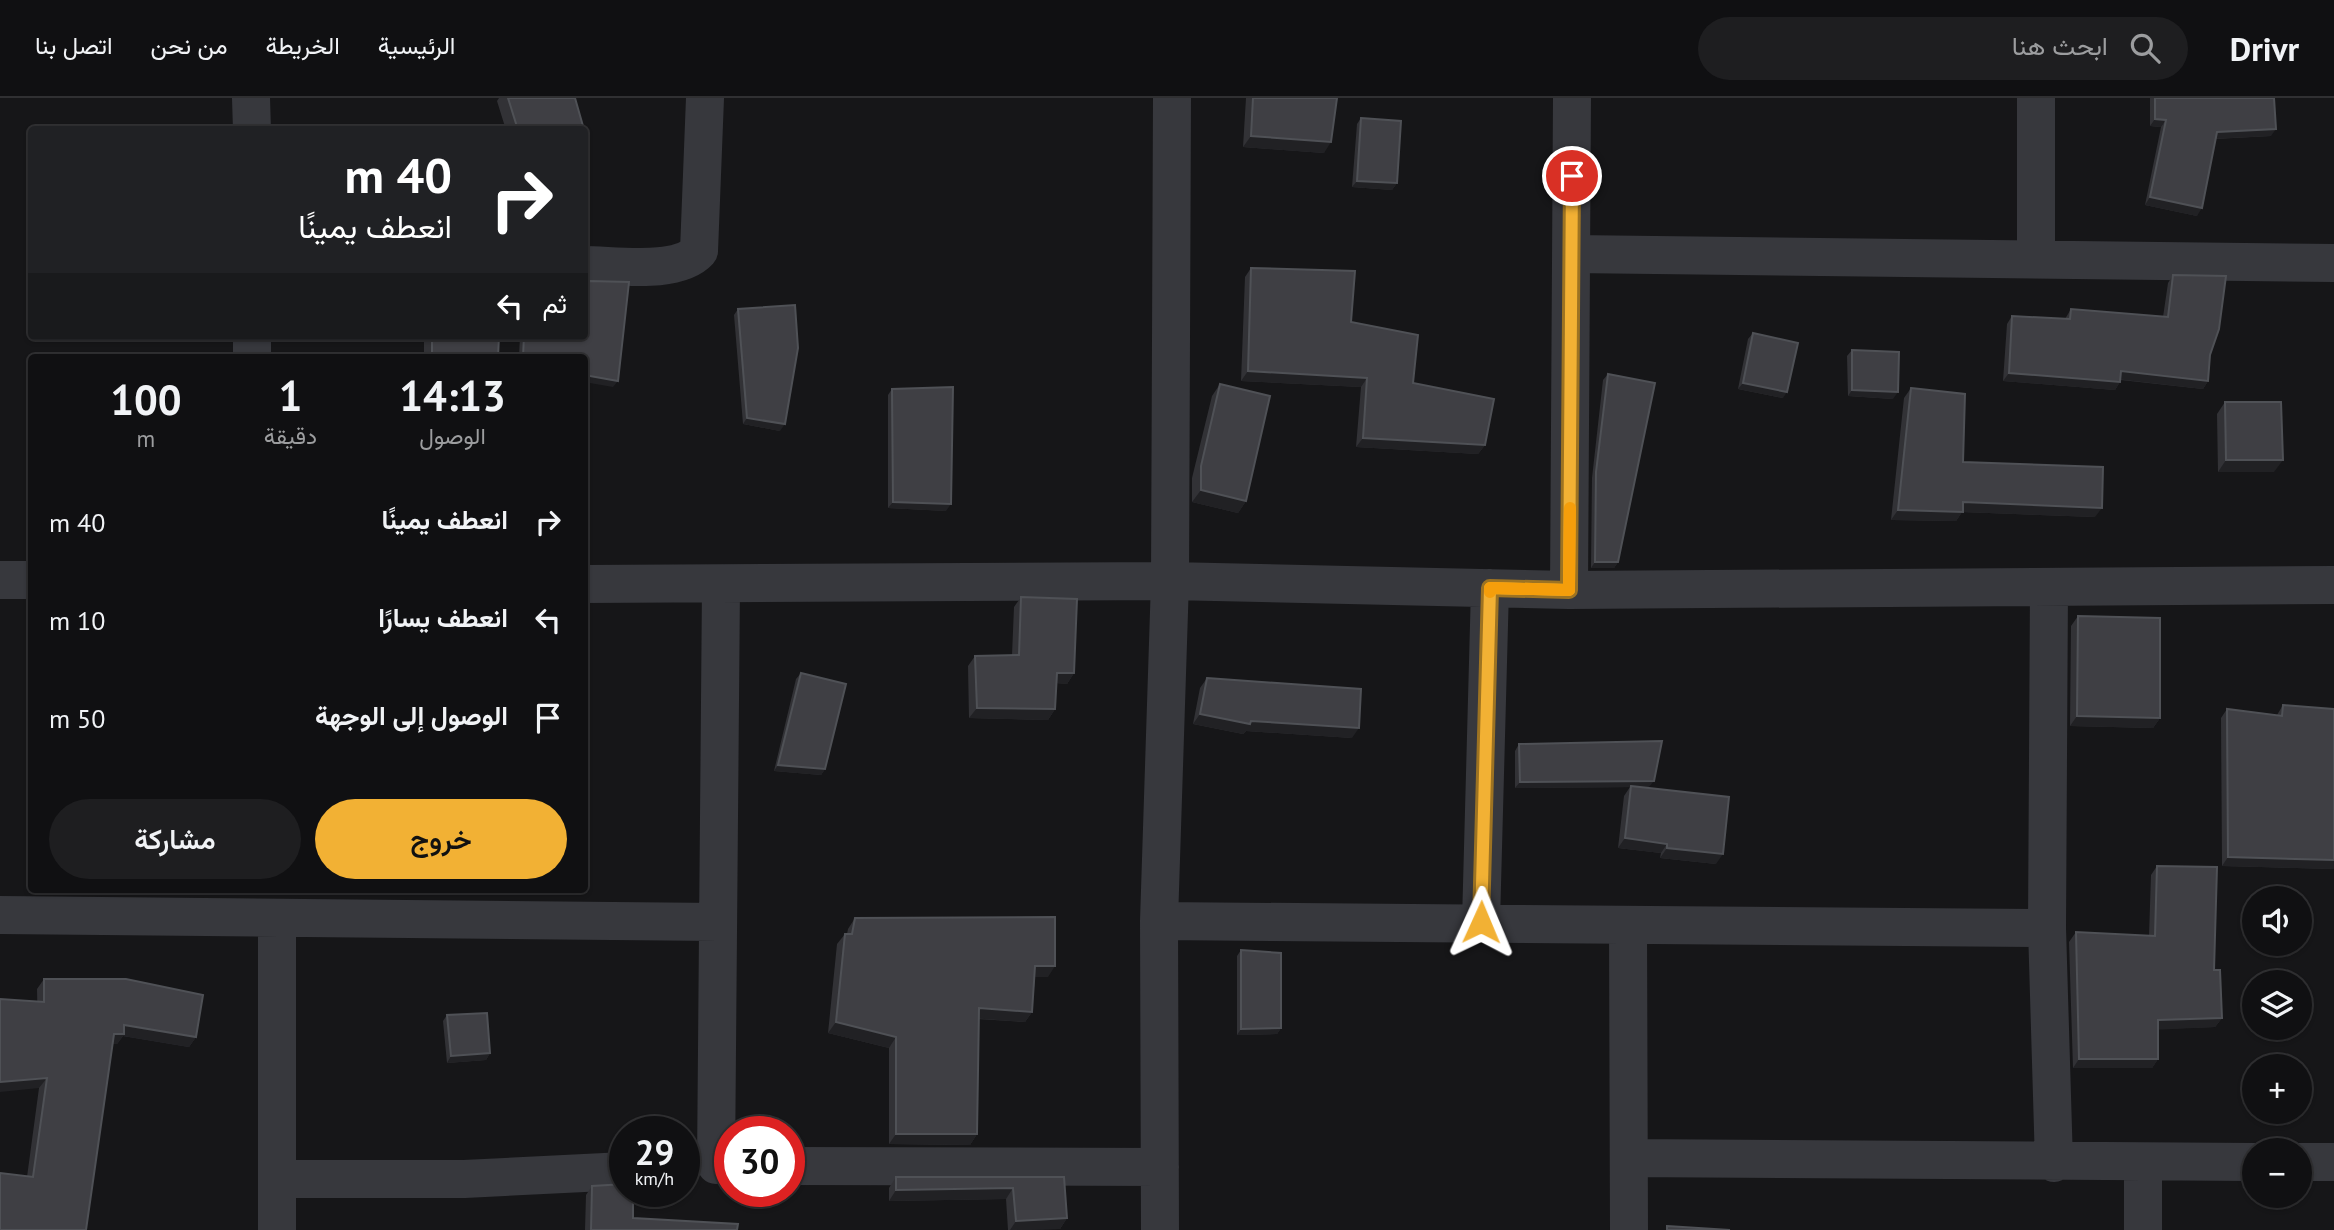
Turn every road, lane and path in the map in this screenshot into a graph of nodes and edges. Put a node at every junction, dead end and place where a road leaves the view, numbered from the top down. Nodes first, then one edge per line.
1 (251, 98) edge
2 (705, 98) edge
3 (1172, 98) edge
4 (1572, 98) edge
5 (2036, 98) edge
6 (252, 126) edge
7 (1572, 254) junction
8 (2036, 258) junction
9 (2334, 262) edge
10 (588, 265) edge
11 (0, 580) edge
12 (28, 580) edge
13 (1170, 581) junction
14 (588, 584) edge
15 (721, 585) junction
16 (2334, 585) edge
17 (2049, 587) junction
18 (1490, 588) junction
19 (1569, 590) junction
20 (0, 915) edge
21 (277, 920) junction
22 (1159, 920) junction
23 (718, 922) junction
24 (1481, 922) junction
25 (1628, 926) junction
26 (2047, 928) junction
27 (1629, 1158) junction
28 (2143, 1162) junction
29 (2242, 1162) edge
30 (2312, 1162) edge
31 (2334, 1162) edge
32 (2054, 1163) junction
33 (710, 1166) edge
34 (805, 1166) edge
35 (1160, 1167) junction
36 (609, 1172) edge
37 (277, 1179) junction
38 (277, 1230) edge
39 (1160, 1230) edge
40 (1629, 1230) edge
41 (2143, 1230) edge

1 - 6 street
2 - 10 street
3 - 13 street
4 - 7 street
5 - 8 street
7 - 8 street
7 - 19 street
8 - 9 street
11 - 12 street
13 - 15 street
13 - 18 street
13 - 22 street
14 - 15 street
15 - 23 street
16 - 17 street
17 - 19 street
17 - 26 street
18 - 19 street
18 - 24 street
20 - 21 street
21 - 23 street
21 - 37 street
22 - 24 street
22 - 35 street
23 - 33 street
24 - 25 street
25 - 26 street
25 - 27 street
26 - 32 street
27 - 32 street
27 - 40 street
28 - 29 street
28 - 32 street
28 - 41 street
30 - 31 street
34 - 35 street
35 - 39 street
36 - 37 street
37 - 38 street

